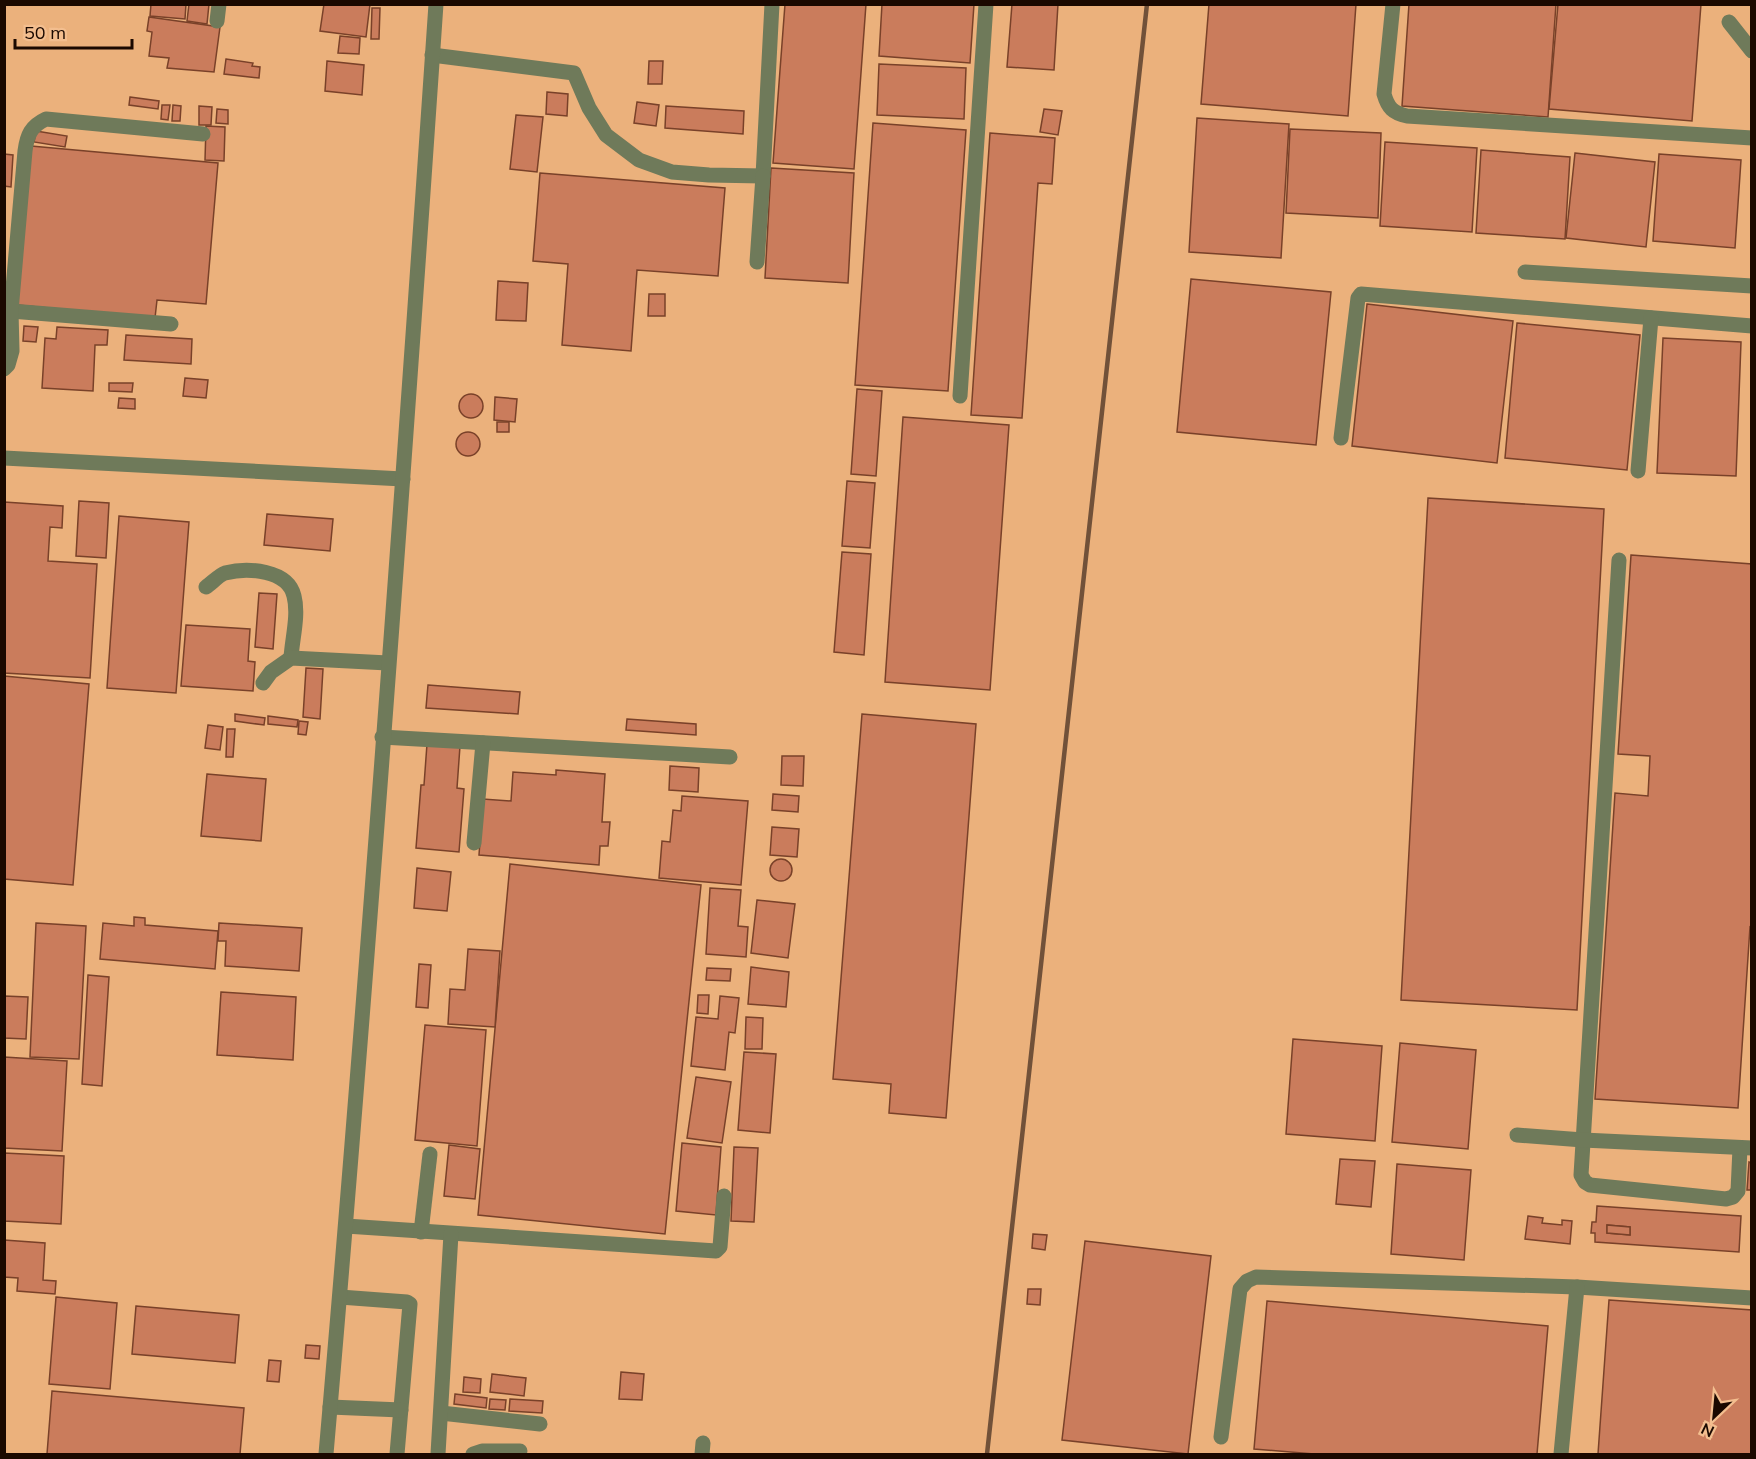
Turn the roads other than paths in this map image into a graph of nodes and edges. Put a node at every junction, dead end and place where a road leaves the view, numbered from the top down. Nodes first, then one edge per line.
1 (219, 4) edge
2 (436, 4) edge
3 (772, 4) edge
4 (986, 4) edge
5 (1393, 4) edge
6 (217, 21) dead end
7 (1729, 22) dead end
8 (1752, 51) edge
9 (432, 55) junction
10 (203, 134) dead end
11 (1752, 138) edge
12 (764, 176) junction
13 (757, 262) dead end
14 (1525, 272) dead end
15 (1752, 286) edge
16 (12, 311) junction
17 (1651, 318) junction
18 (171, 324) dead end
19 (1752, 326) edge
20 (4, 369) edge
21 (960, 396) dead end
22 (1341, 438) dead end
23 (4, 458) edge
24 (1638, 471) dead end
25 (404, 479) junction
26 (1619, 560) dead end
27 (206, 587) dead end
28 (291, 658) junction
29 (388, 663) junction
30 (263, 683) dead end
31 (382, 737) junction
32 (483, 743) junction
33 (730, 757) dead end
34 (474, 843) dead end
35 (1517, 1135) dead end
36 (1583, 1140) junction
37 (1746, 1148) edge
38 (430, 1154) dead end
39 (724, 1196) dead end
40 (346, 1226) junction
41 (421, 1232) junction
42 (451, 1234) junction
43 (1577, 1287) junction
44 (340, 1297) junction
45 (1752, 1298) edge
46 (330, 1407) junction
47 (401, 1410) junction
48 (441, 1413) junction
49 (540, 1424) dead end
50 (1221, 1437) dead end
51 (520, 1450) dead end
52 (326, 1455) edge
53 (397, 1455) edge
54 (438, 1455) edge
55 (474, 1455) edge
56 (1561, 1455) edge

1 - 6 street
2 - 9 street
3 - 12 street
4 - 21 street
5 - 11 street
7 - 8 street
9 - 12 street
9 - 25 street
10 - 16 street
12 - 13 street
14 - 15 street
16 - 18 street
16 - 20 street
17 - 19 street
17 - 22 street
17 - 24 street
23 - 25 street
25 - 29 street
26 - 36 street
27 - 28 street
28 - 29 street
28 - 30 street
29 - 31 street
31 - 32 street
31 - 40 street
32 - 33 street
32 - 34 street
35 - 36 street
36 - 37 street
36 - 37 street
38 - 41 street
39 - 42 street
40 - 41 street
40 - 44 street
41 - 42 street
42 - 48 street
43 - 45 street
43 - 50 street
43 - 56 street
44 - 46 street
44 - 47 street
46 - 47 street
46 - 52 street
47 - 53 street
48 - 49 street
48 - 54 street
51 - 55 street

